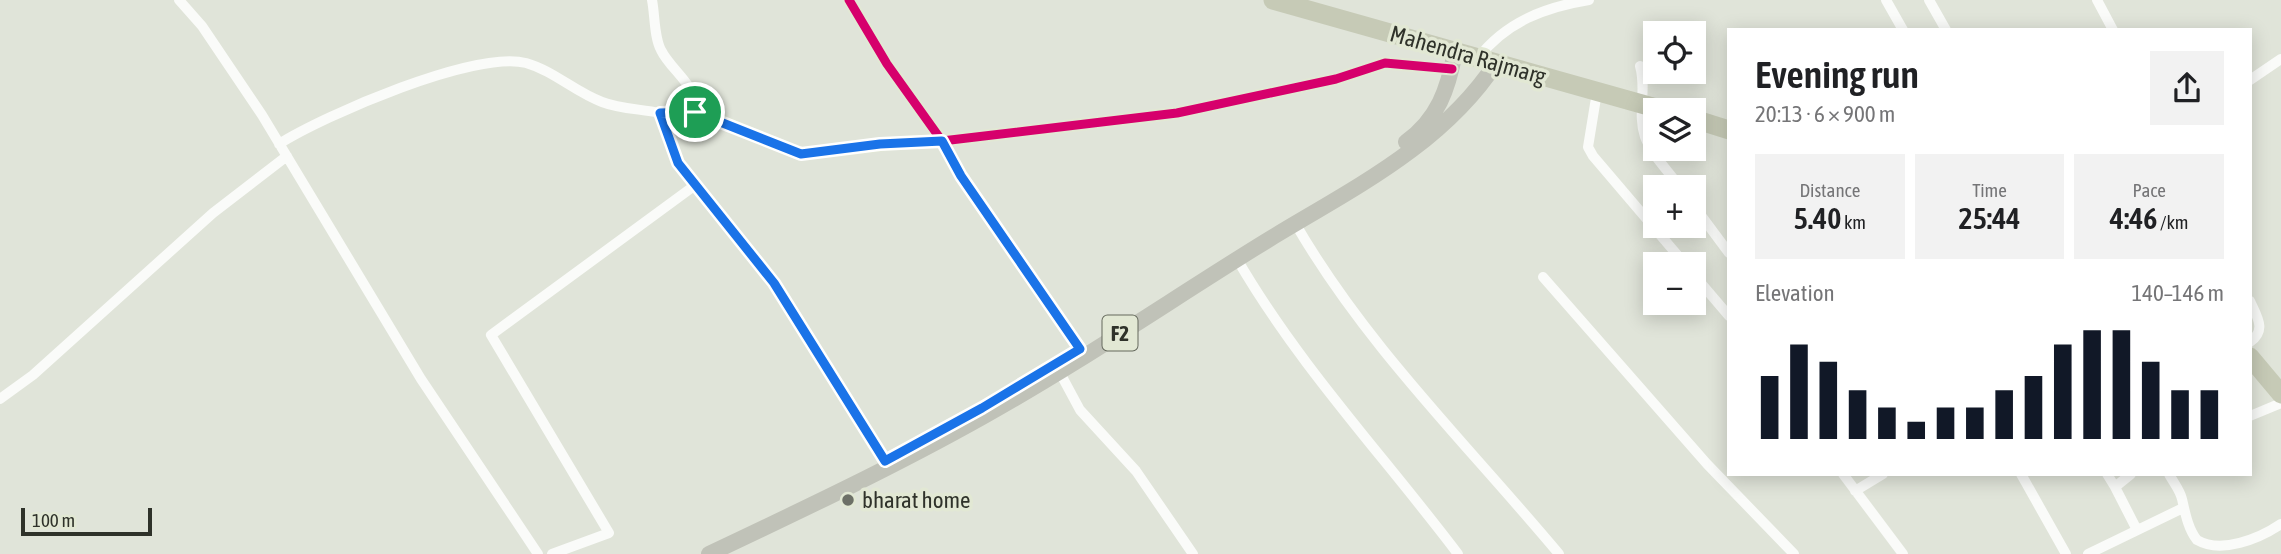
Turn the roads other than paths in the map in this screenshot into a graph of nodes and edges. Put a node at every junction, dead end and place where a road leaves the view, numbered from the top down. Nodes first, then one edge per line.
1 (179, 0) edge
2 (652, 0) edge
3 (849, 0) edge
4 (1273, 0) edge
5 (1589, 0) edge
6 (1886, 0) edge
7 (1929, 0) edge
8 (2097, 0) edge
9 (1575, 1) edge
10 (1902, 28) edge
11 (1945, 28) edge
12 (2112, 28) edge
13 (2281, 59) edge
14 (1487, 60) junction
15 (1454, 61) junction
16 (1640, 66) dead end
17 (2252, 79) edge
18 (1597, 92) junction
19 (1642, 104) junction
20 (695, 112) junction
21 (660, 113) junction
22 (1706, 123) edge
23 (1727, 129) edge
24 (942, 141) junction
25 (279, 144) junction
26 (287, 156) junction
27 (1672, 175) edge
28 (694, 186) junction
29 (1706, 222) edge
30 (1295, 223) junction
31 (1727, 250) edge
32 (1675, 252) edge
33 (1237, 259) junction
34 (1543, 277) dead end
35 (1706, 289) edge
36 (2252, 306) edge
37 (1727, 314) edge
38 (2252, 341) edge
39 (1080, 349) junction
40 (2252, 359) edge
41 (1059, 371) junction
42 (2281, 394) edge
43 (0, 399) edge
44 (2281, 403) edge
45 (2252, 415) edge
46 (885, 461) junction
47 (1844, 476) edge
48 (1880, 476) edge
49 (2022, 476) edge
50 (2108, 476) edge
51 (2128, 476) edge
52 (2170, 476) edge
53 (2115, 486) junction
54 (1855, 491) junction
55 (2183, 508) junction
56 (2281, 524) edge
57 (2136, 528) junction
58 (538, 554) edge
59 (552, 554) edge
60 (692, 554) edge
61 (709, 554) edge
62 (1193, 554) edge
63 (1458, 554) edge
64 (1559, 554) edge
65 (1794, 554) edge
66 (1903, 554) edge
67 (2066, 554) edge
68 (2088, 554) edge

1 - 25 street
2 - 20 street
3 - 24 street
4 - 15 highway, Mahendra Rajmarg
5 - 9 street
6 - 10 street
7 - 11 street
8 - 12 street
9 - 14 street
13 - 17 street
14 - 15 highway, Mahendra Rajmarg
14 - 18 highway, Mahendra Rajmarg
14 - 30 main road, F2
15 - 24 street
15 - 39 main road, F2
16 - 19 street
18 - 19 highway, Mahendra Rajmarg
18 - 32 street
19 - 27 street
20 - 21 street
20 - 24 street
21 - 25 street
21 - 28 street
22 - 23 highway
24 - 39 street
25 - 26 street
26 - 43 street
26 - 58 street
28 - 46 street
28 - 59 street
29 - 31 street
30 - 33 main road, F2
30 - 64 street
33 - 41 main road, F2
33 - 63 street
34 - 65 street
35 - 37 street
36 - 38 street
39 - 46 main road, F2
40 - 42 highway
41 - 61 main road, F2
41 - 62 street
44 - 45 street
46 - 60 main road, F2
47 - 54 street
48 - 54 street
49 - 67 street
50 - 53 street
51 - 53 street
52 - 55 street
53 - 57 street
54 - 66 street
55 - 56 street
55 - 57 street
57 - 68 street

